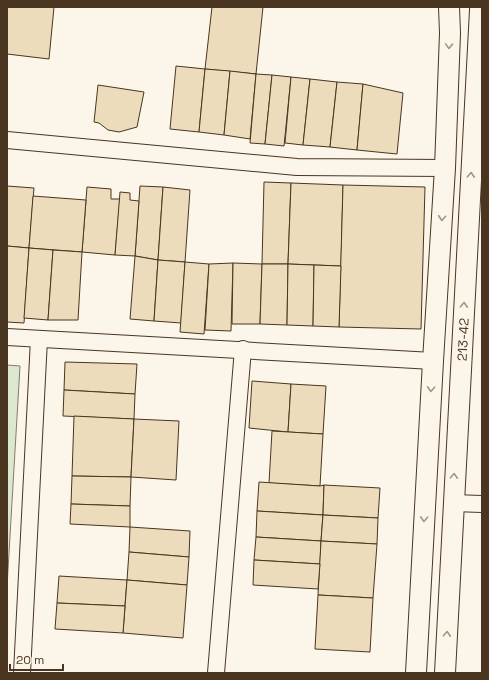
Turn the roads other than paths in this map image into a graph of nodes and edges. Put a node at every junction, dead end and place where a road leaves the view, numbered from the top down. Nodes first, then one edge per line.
1 (449, 7) edge
2 (482, 7) edge
3 (7, 140) edge
4 (445, 168) junction
5 (7, 337) edge
6 (39, 339) junction
7 (242, 349) junction
8 (433, 361) junction
9 (453, 503) junction
10 (482, 504) edge
11 (22, 673) edge
12 (216, 673) edge
13 (416, 673) edge
14 (445, 673) edge

1 -> 4 street
9 -> 2 street, 213-42
3 - 4 street
4 -> 8 street
5 - 6 street
6 - 7 street
6 - 11 street
7 - 8 street
7 - 12 street
8 -> 13 street
9 - 10 street
14 -> 9 street, 213-42

